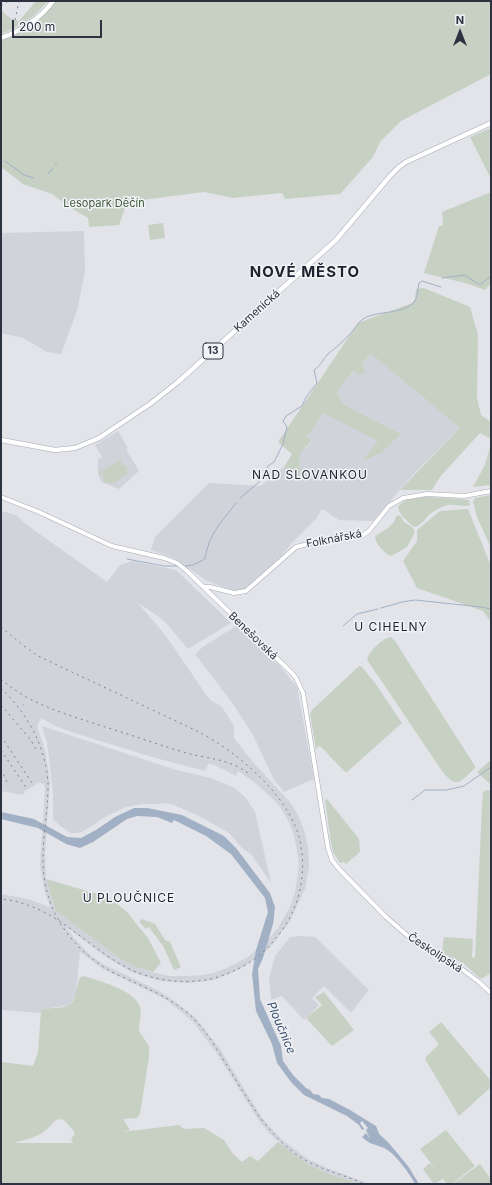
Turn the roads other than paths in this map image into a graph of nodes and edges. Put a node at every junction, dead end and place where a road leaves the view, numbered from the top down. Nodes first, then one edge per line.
1 (53, 1) edge
2 (1, 38) edge
3 (491, 123) edge
4 (1, 440) edge
5 (491, 491) edge
6 (2, 498) edge
7 (203, 587) junction
8 (363, 895) joint
9 (491, 993) edge

1 - 2 main road
3 - 4 main road, Kamenická / 13
5 - 7 main road, Folknářská
6 - 7 main road, Benešovská
7 - 8 main road, Benešovská
8 - 9 main road, Českolipská

